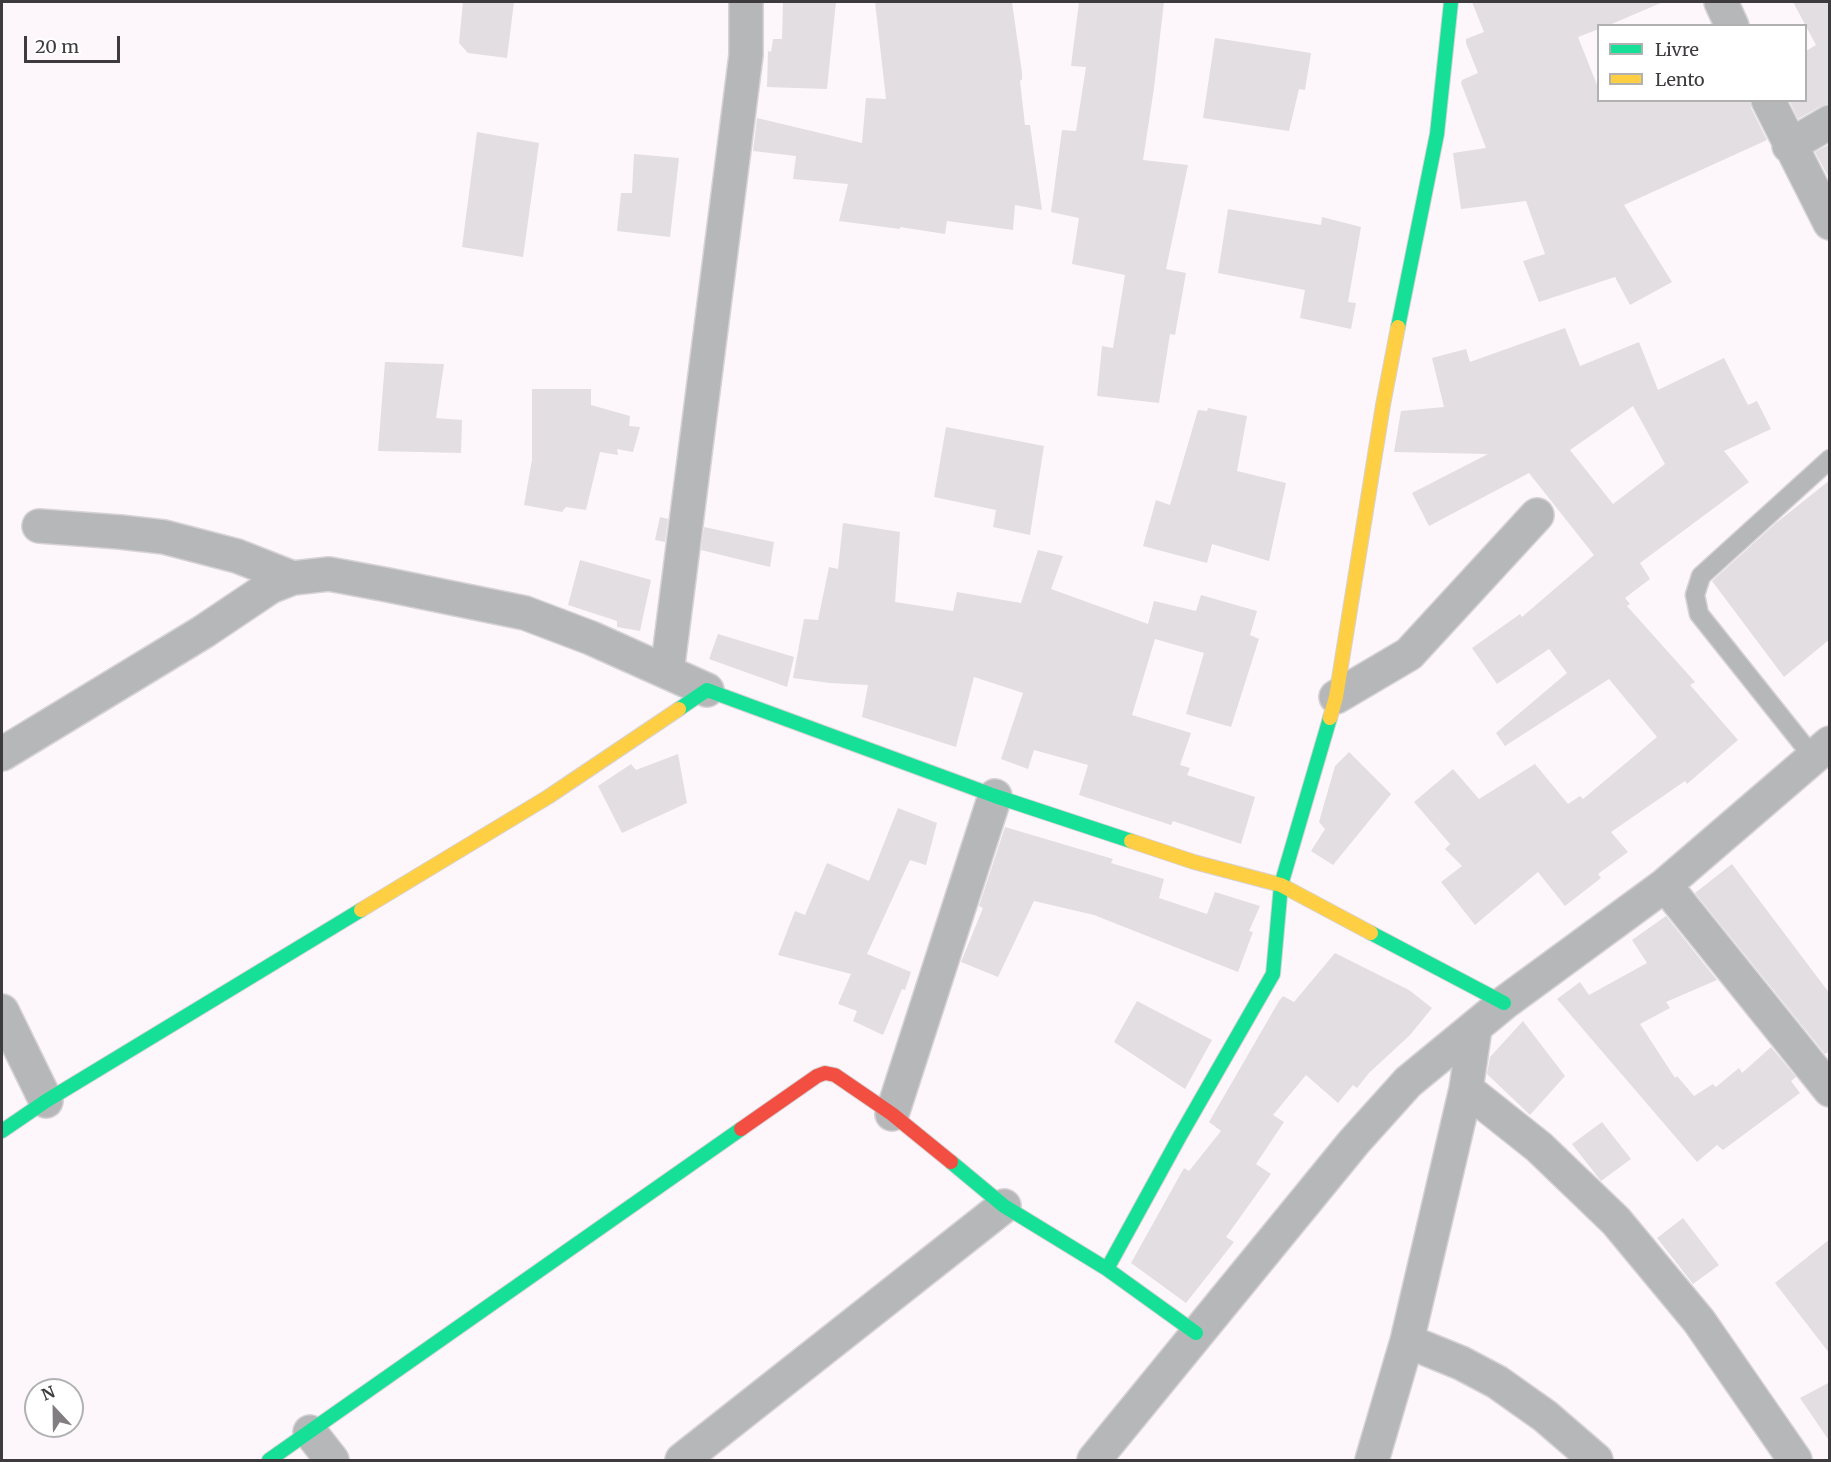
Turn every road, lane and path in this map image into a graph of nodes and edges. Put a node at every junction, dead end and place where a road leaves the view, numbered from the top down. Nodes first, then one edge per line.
1 (746, 2) edge
2 (1451, 2) edge
3 (1721, 2) edge
4 (1731, 24) edge
5 (1769, 102) edge
6 (1830, 122) edge
7 (1790, 146) junction
8 (1830, 223) edge
9 (1830, 459) edge
10 (1537, 515) dead end
11 (39, 526) dead end
12 (293, 578) junction
13 (668, 672) junction
14 (707, 690) junction
15 (1336, 697) junction
16 (1821, 750) edge
17 (2, 754) edge
18 (995, 796) junction
19 (1281, 885) junction
20 (1665, 885) junction
21 (1504, 1004) junction
22 (2, 1011) edge
23 (1475, 1028) junction
24 (1466, 1089) junction
25 (1830, 1090) edge
26 (46, 1101) junction
27 (892, 1114) junction
28 (2, 1131) edge
29 (1004, 1206) junction
30 (1107, 1269) junction
31 (1196, 1333) junction
32 (1407, 1341) junction
33 (310, 1432) junction
34 (268, 1461) edge
35 (332, 1461) edge
36 (682, 1461) edge
37 (1094, 1461) edge
38 (1372, 1461) edge
39 (1596, 1461) edge
40 (1795, 1461) edge

1 - 13 street
2 - 15 street
3 - 4 street
5 - 7 street
6 - 7 street
7 - 8 street
9 - 16 lane
10 - 15 street
11 - 12 street
12 - 13 street
12 - 17 street
13 - 14 street
14 - 18 street
14 - 26 street
15 - 19 street
16 - 20 street
18 - 19 street
18 - 27 street
19 - 21 street
19 - 30 street
20 - 21 street
20 - 25 street
21 - 23 street
22 - 26 street
23 - 24 street
23 - 31 street
24 - 32 street
24 - 40 street
26 - 28 street
27 - 29 street
27 - 33 street
29 - 30 street
29 - 36 street
30 - 31 street
31 - 37 street
32 - 38 street
32 - 39 street
33 - 34 street
33 - 35 street

